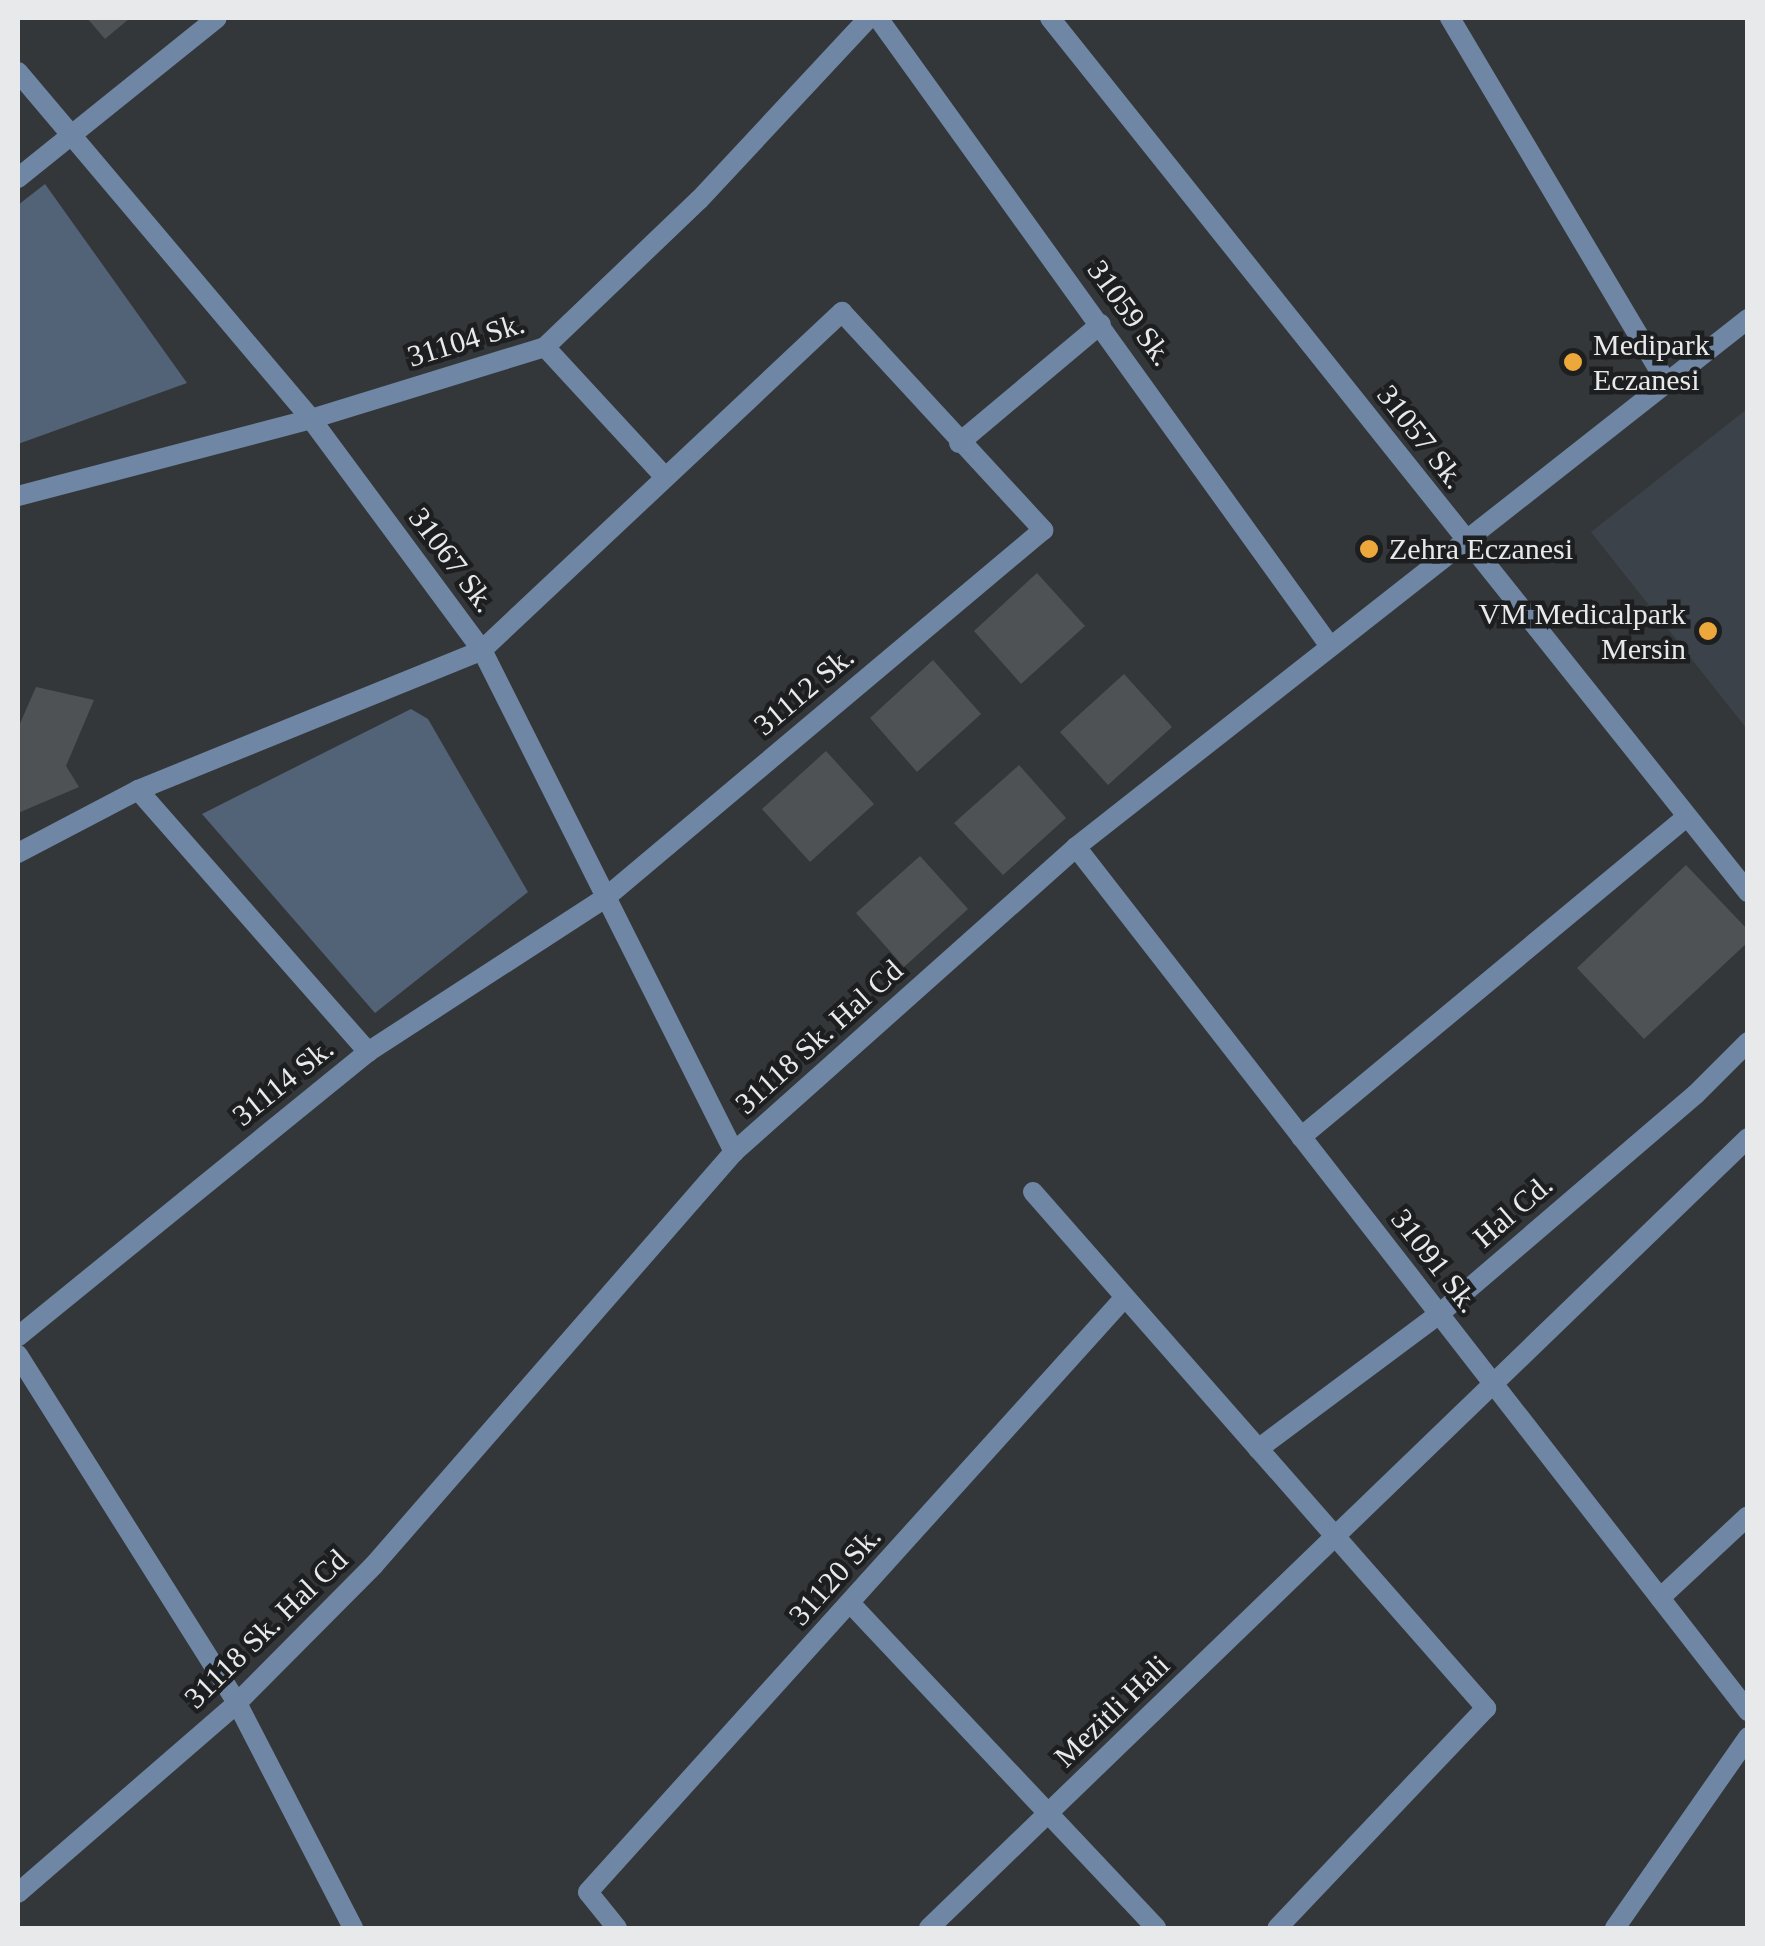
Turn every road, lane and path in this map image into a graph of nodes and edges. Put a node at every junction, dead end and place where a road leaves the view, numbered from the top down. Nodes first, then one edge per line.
1 (216, 18) edge
2 (868, 18) edge
3 (878, 18) edge
4 (1050, 18) edge
5 (1450, 18) edge
6 (18, 72) edge
7 (72, 136) junction
8 (18, 178) edge
9 (1748, 319) edge
10 (1102, 324) junction
11 (545, 347) junction
12 (1666, 382) junction
13 (310, 419) junction
14 (960, 444) junction
15 (664, 476) junction
16 (18, 496) edge
17 (1463, 538) junction
18 (1329, 645) junction
19 (482, 650) junction
20 (138, 790) junction
21 (1684, 819) junction
22 (1076, 847) junction
23 (18, 853) edge
24 (1748, 892) edge
25 (605, 898) junction
26 (1748, 1042) edge
27 (368, 1052) junction
28 (1301, 1136) junction
29 (1748, 1138) edge
30 (734, 1152) junction
31 (1033, 1192) dead end
32 (1125, 1297) junction
33 (1438, 1315) junction
34 (18, 1336) edge
35 (18, 1355) edge
36 (1492, 1382) junction
37 (1258, 1448) junction
38 (1748, 1516) edge
39 (1336, 1536) junction
40 (1660, 1598) junction
41 (851, 1604) junction
42 (237, 1703) junction
43 (1748, 1711) edge
44 (1748, 1736) edge
45 (1050, 1812) junction
46 (18, 1893) edge
47 (353, 1928) edge
48 (616, 1928) edge
49 (929, 1928) edge
50 (1156, 1928) edge
51 (1276, 1928) edge
52 (1615, 1928) edge

1 - 7 street
2 - 11 street, 31104 Sk.
3 - 10 street, 31059 Sk.
4 - 17 street, 31057 Sk.
5 - 12 street
6 - 7 street, 31067 Sk.
7 - 8 street
7 - 13 street, 31067 Sk.
9 - 12 street, 31118 Sk. Hal Cd
10 - 14 street
10 - 18 street, 31059 Sk.
11 - 13 street, 31104 Sk.
11 - 15 street
12 - 17 street, 31118 Sk. Hal Cd
13 - 16 street, 31104 Sk.
13 - 19 street, 31067 Sk.
14 - 15 street
14 - 25 street, 31112 Sk.
15 - 19 street
17 - 18 street, 31118 Sk. Hal Cd
17 - 21 street, 31057 Sk.
18 - 22 street, 31118 Sk. Hal Cd
19 - 20 street
19 - 25 street, 31067 Sk.
20 - 23 street
20 - 27 street
21 - 24 street, 31057 Sk.
21 - 28 street
22 - 28 street, 31091 Sk.
22 - 30 street, 31118 Sk. Hal Cd
25 - 27 street, 31114 Sk.
25 - 30 street, 31067 Sk.
26 - 33 street, Hal Cd.
27 - 34 street, 31114 Sk.
28 - 33 street, 31091 Sk.
29 - 36 street
30 - 42 street, 31118 Sk. Hal Cd
31 - 32 street
32 - 37 street
32 - 41 street, 31120 Sk.
33 - 36 street, 31091 Sk.
33 - 37 street, Hal Cd.
35 - 42 street
36 - 39 street
36 - 40 street, 31091 Sk.
37 - 39 street
38 - 40 street
39 - 45 street, Mezitli Hali
39 - 51 street
40 - 43 street, 31091 Sk.
41 - 45 street
41 - 48 street, 31120 Sk.
42 - 46 street, 31118 Sk. Hal Cd
42 - 47 street
44 - 52 street
45 - 49 street, Mezitli Hali
45 - 50 street

